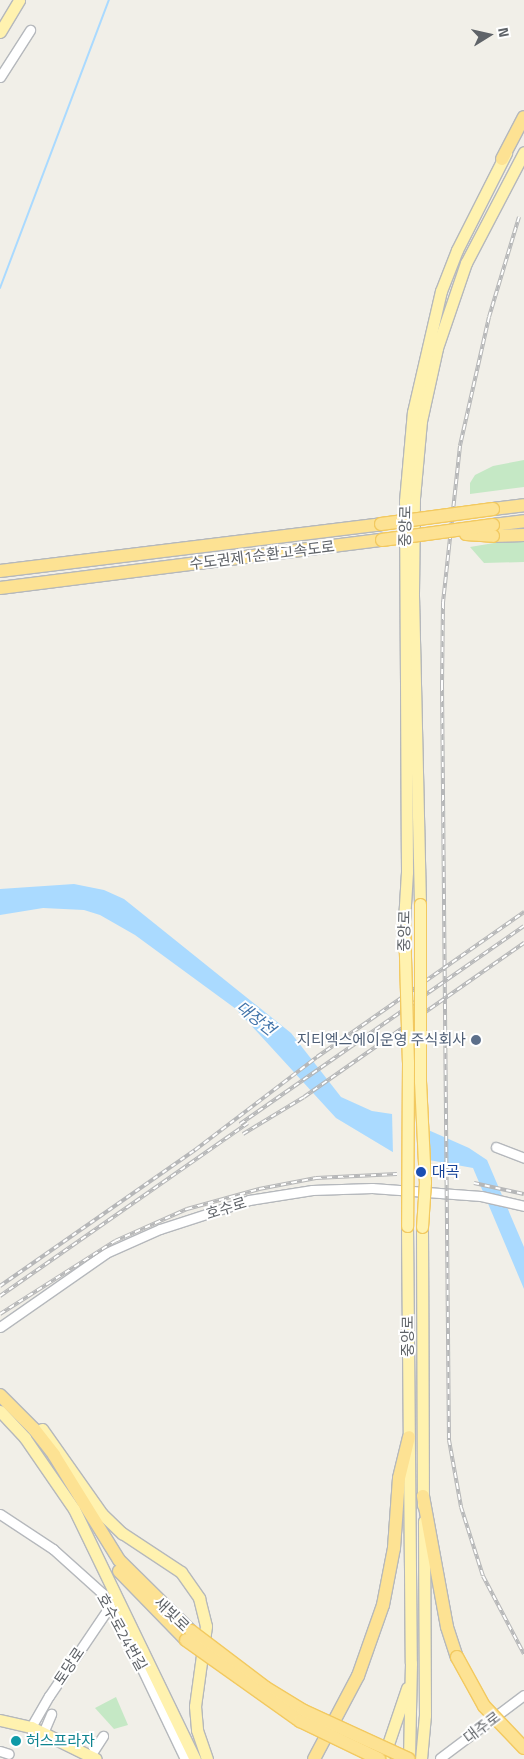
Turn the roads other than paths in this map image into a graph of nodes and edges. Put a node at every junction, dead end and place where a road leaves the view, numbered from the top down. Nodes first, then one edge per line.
1 (19, 0) edge
2 (30, 30) dead end
3 (0, 32) edge
4 (0, 77) edge
5 (524, 117) edge
6 (524, 127) edge
7 (524, 152) edge
8 (502, 159) junction
9 (524, 505) edge
10 (524, 521) edge
11 (493, 530) junction
12 (524, 535) edge
13 (0, 571) edge
14 (0, 588) edge
15 (496, 1146) dead end
16 (524, 1158) edge
17 (521, 1205) edge
18 (0, 1327) edge
19 (0, 1389) edge
20 (0, 1395) edge
21 (0, 1405) edge
22 (0, 1411) edge
23 (409, 1438) junction
24 (423, 1496) junction
25 (0, 1514) edge
26 (110, 1606) junction
27 (188, 1636) junction
28 (411, 1675) junction
29 (524, 1695) edge
30 (51, 1714) dead end
31 (0, 1720) edge
32 (31, 1728) junction
33 (43, 1733) junction
34 (103, 1736) dead end
35 (524, 1748) edge
36 (422, 1755) edge
37 (93, 1757) edge
38 (440, 1758) edge
39 (185, 1759) edge
40 (195, 1759) edge
41 (206, 1759) edge
42 (314, 1759) edge
43 (379, 1759) edge
44 (383, 1759) edge
45 (409, 1759) edge

1 - 3 main road
2 - 4 street
5 - 8 highway
6 - 8 main road, 중앙로
7 - 24 main road, 중앙로, bridge
8 - 23 main road, 중앙로, bridge
9 - 13 highway, 수도권제1순환고속도로, bridge
10 - 11 highway, 수도권제1순환고속도로
11 - 12 highway
11 - 14 highway, 수도권제1순환고속도로, bridge
15 - 16 street
17 - 18 street, 호수로
19 - 41 main road
20 - 27 highway, 새빛로
21 - 27 highway, 새빛로
22 - 40 main road
23 - 28 main road, 중앙로
23 - 42 highway
24 - 35 highway, bridge
24 - 36 main road, 중앙로
25 - 26 street, 호수로24번길
26 - 32 street, 토당로
26 - 39 street, 호수로24번길
27 - 43 highway, 새빛로, bridge
27 - 45 highway, 새빛로, bridge
28 - 44 main road
28 - 45 main road, 중앙로
29 - 38 street, 대주로
30 - 33 street
31 - 32 main road
32 - 33 main road
33 - 37 main road
34 - 37 street

